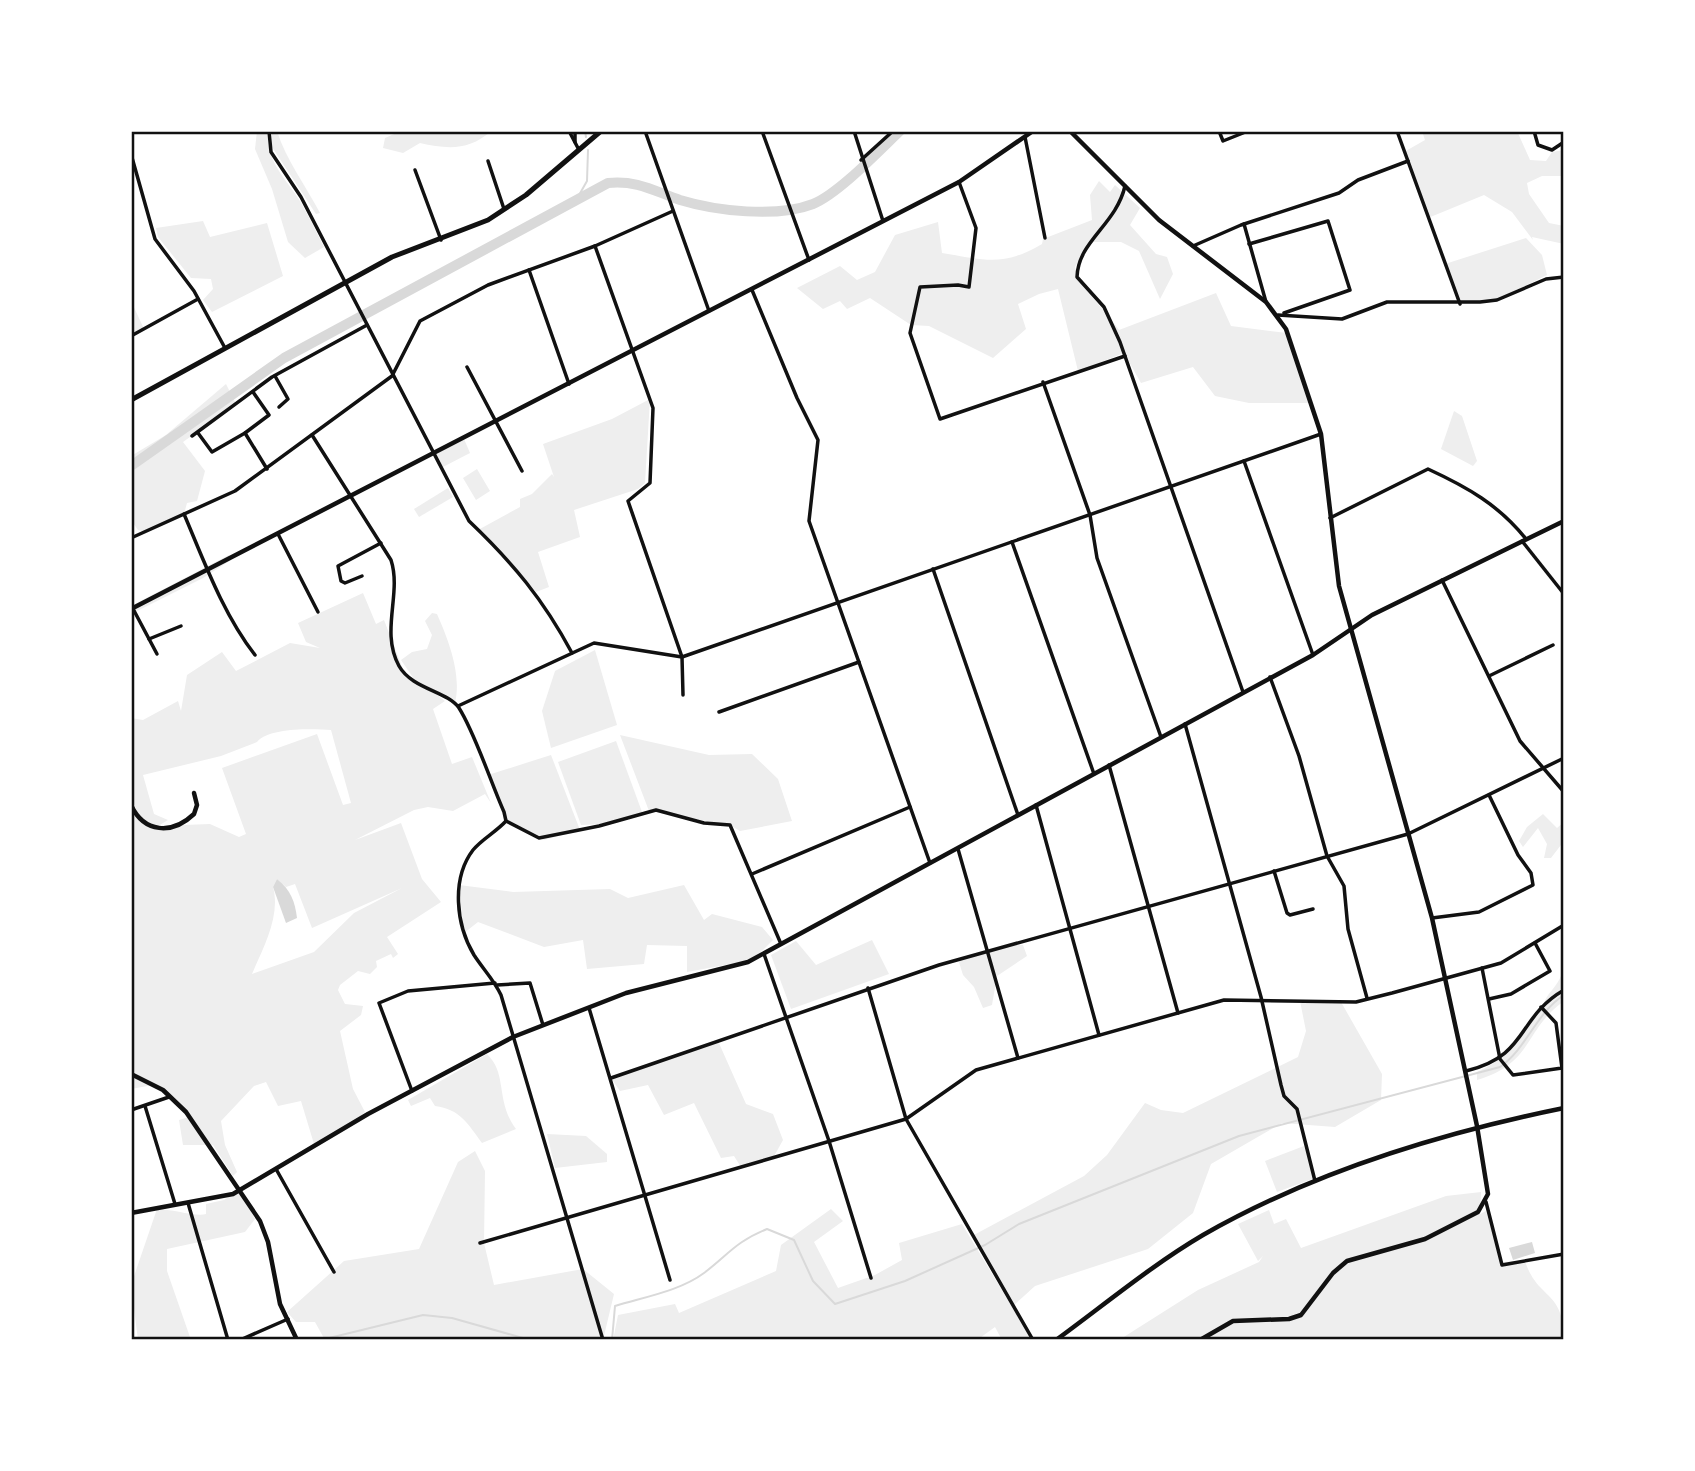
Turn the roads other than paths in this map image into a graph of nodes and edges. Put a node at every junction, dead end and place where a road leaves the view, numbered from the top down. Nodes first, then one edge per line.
1 (270, 131) edge
2 (569, 131) edge
3 (575, 131) edge
4 (601, 131) edge
5 (645, 131) edge
6 (762, 131) edge
7 (854, 131) edge
8 (893, 131) edge
9 (1032, 131) edge
10 (1070, 131) edge
11 (1219, 131) edge
12 (1248, 131) edge
13 (1397, 131) edge
14 (1534, 131) edge
15 (1025, 137) junction
16 (1564, 142) edge
17 (577, 147) junction
18 (131, 154) edge
19 (862, 160) junction
20 (488, 161) dead end
21 (1408, 162) junction
22 (415, 170) dead end
23 (959, 182) junction
24 (1125, 186) junction
25 (504, 210) junction
26 (673, 211) junction
27 (883, 222) junction
28 (1244, 224) junction
29 (1045, 238) dead end
30 (441, 240) junction
31 (1249, 244) junction
32 (595, 246) junction
33 (1193, 246) junction
34 (809, 260) junction
35 (529, 270) junction
36 (1564, 277) edge
37 (346, 282) junction
38 (752, 290) junction
39 (198, 299) junction
40 (1266, 302) junction
41 (1460, 304) junction
42 (709, 311) junction
43 (1278, 315) junction
44 (367, 324) junction
45 (131, 336) edge
46 (225, 348) junction
47 (632, 351) junction
48 (1125, 356) junction
49 (467, 368) dead end
50 (275, 376) junction
51 (393, 376) junction
52 (1043, 382) junction
53 (569, 384) junction
54 (253, 391) junction
55 (131, 400) edge
56 (279, 407) dead end
57 (496, 422) junction
58 (198, 433) junction
59 (245, 433) junction
60 (1321, 434) junction
61 (312, 435) junction
62 (192, 436) dead end
63 (432, 454) junction
64 (1244, 461) junction
65 (267, 469) junction
66 (522, 471) dead end
67 (1170, 487) junction
68 (352, 496) junction
69 (184, 514) junction
70 (1090, 515) junction
71 (1329, 518) junction
72 (1564, 521) edge
73 (278, 534) junction
74 (131, 538) edge
75 (1524, 540) junction
76 (1012, 542) junction
77 (381, 543) junction
78 (933, 569) junction
79 (208, 570) junction
80 (362, 576) dead end
81 (1442, 580) junction
82 (1564, 594) edge
83 (838, 602) junction
84 (132, 608) edge
85 (318, 612) dead end
86 (181, 626) dead end
87 (1351, 631) junction
88 (149, 639) junction
89 (1553, 645) dead end
90 (572, 653) junction
91 (157, 654) dead end
92 (1312, 654) junction
93 (255, 655) dead end
94 (682, 657) junction
95 (859, 662) junction
96 (1488, 676) junction
97 (1270, 677) junction
98 (1243, 692) junction
99 (683, 695) dead end
100 (458, 706) junction
101 (719, 712) dead end
102 (1185, 724) junction
103 (1161, 737) junction
104 (1564, 758) edge
105 (1109, 765) junction
106 (1543, 768) junction
107 (1094, 774) junction
108 (1564, 792) edge
109 (194, 793) dead end
110 (1489, 795) junction
111 (131, 805) edge
112 (1036, 805) junction
113 (910, 807) junction
114 (1018, 815) junction
115 (506, 821) junction
116 (1408, 834) junction
117 (958, 849) junction
118 (1327, 856) junction
119 (930, 863) junction
120 (1275, 871) junction
121 (752, 874) junction
122 (1229, 884) junction
123 (1148, 906) junction
124 (1313, 909) dead end
125 (1432, 918) junction
126 (1564, 925) edge
127 (1069, 928) junction
128 (1535, 943) junction
129 (781, 944) junction
130 (987, 951) junction
131 (764, 954) junction
132 (1482, 968) junction
133 (1447, 978) junction
134 (496, 984) junction
135 (868, 988) junction
136 (1564, 990) edge
137 (1368, 999) junction
138 (1488, 999) junction
139 (1262, 1001) junction
140 (588, 1006) junction
141 (1541, 1007) junction
142 (1178, 1013) junction
143 (786, 1017) junction
144 (543, 1025) junction
145 (1099, 1035) junction
146 (513, 1037) junction
147 (1018, 1058) junction
148 (1500, 1059) junction
149 (1466, 1071) junction
150 (131, 1074) edge
151 (611, 1078) junction
152 (412, 1091) junction
153 (171, 1096) junction
154 (145, 1106) junction
155 (1564, 1108) edge
156 (131, 1110) edge
157 (906, 1119) junction
158 (1477, 1126) junction
159 (830, 1141) junction
160 (276, 1169) junction
161 (1315, 1181) junction
162 (240, 1190) junction
163 (646, 1195) junction
164 (1486, 1202) junction
165 (188, 1203) junction
166 (176, 1206) junction
167 (131, 1213) edge
168 (568, 1219) junction
169 (480, 1243) dead end
170 (1564, 1254) edge
171 (334, 1272) dead end
172 (871, 1278) dead end
173 (670, 1280) dead end
174 (288, 1319) junction
175 (228, 1340) edge
176 (240, 1340) edge
177 (297, 1340) edge
178 (603, 1340) edge
179 (1033, 1340) edge
180 (1056, 1340) edge
181 (1200, 1340) edge

1 - 37 street
2 - 17 street
3 - 17 street
4 - 17 main road
5 - 26 street
6 - 34 street
7 - 19 street
8 - 19 street
9 - 15 street
10 - 24 street
11 - 12 street
13 - 21 street
14 - 16 street
15 - 23 street
15 - 29 street
17 - 25 main road
18 - 39 street
19 - 27 street
20 - 25 street
21 - 28 street
21 - 41 street
22 - 30 street
23 - 27 street
23 - 52 street
24 - 33 street
24 - 48 street
25 - 30 main road
26 - 32 street
26 - 42 street
27 - 34 street
28 - 31 street
28 - 33 street
30 - 37 main road
31 - 40 street
31 - 43 street
32 - 35 street
32 - 47 street
33 - 40 street
34 - 38 street
35 - 51 street
35 - 53 street
36 - 41 street
37 - 44 street
37 - 46 main road
38 - 42 street
38 - 83 street
39 - 45 street
39 - 46 street
40 - 43 street
41 - 43 street
42 - 47 street
43 - 60 street
44 - 50 street
44 - 51 street
46 - 55 main road
47 - 53 street
47 - 94 street
48 - 52 street
48 - 67 street
49 - 57 street
50 - 54 street
50 - 56 street
51 - 61 street
51 - 63 street
52 - 70 street
53 - 57 street
54 - 58 street
54 - 59 street
57 - 63 street
57 - 66 street
58 - 59 street
58 - 62 street
59 - 65 street
60 - 64 street
60 - 71 street
61 - 65 street
61 - 68 street
63 - 68 street
63 - 90 street
64 - 67 street
64 - 92 street
65 - 69 street
67 - 70 street
67 - 98 street
68 - 73 street
68 - 77 street
69 - 74 street
69 - 79 street
70 - 76 street
70 - 103 street
71 - 75 street
71 - 87 street
72 - 75 street
73 - 79 street
73 - 85 street
75 - 81 street
75 - 82 street
76 - 78 street
76 - 107 street
77 - 80 street
77 - 100 street
78 - 83 street
78 - 114 street
79 - 84 street
79 - 93 street
81 - 87 street
81 - 96 street
83 - 94 street
83 - 95 street
84 - 88 street
86 - 88 street
87 - 92 street
87 - 116 street
88 - 91 street
89 - 96 street
90 - 94 street
90 - 100 street
92 - 97 street
94 - 99 street
95 - 101 street
95 - 113 street
96 - 106 street
97 - 98 street
97 - 118 street
98 - 102 street
100 - 115 street
102 - 103 street
102 - 122 street
103 - 105 street
104 - 106 street
105 - 107 street
105 - 123 street
106 - 108 street
106 - 110 street
107 - 112 street
109 - 111 street
110 - 116 street
110 - 125 street
112 - 114 street
112 - 127 street
113 - 119 street
113 - 121 street
114 - 117 street
115 - 121 street
115 - 134 street
116 - 118 street
116 - 125 street
117 - 119 street
117 - 130 street
118 - 120 street
118 - 137 street
119 - 129 street
120 - 122 street
120 - 124 street
121 - 129 street
122 - 123 street
122 - 139 street
123 - 127 street
123 - 142 street
125 - 133 street
126 - 128 street
127 - 130 street
127 - 145 street
128 - 132 street
128 - 138 street
129 - 131 street
130 - 135 street
130 - 147 street
131 - 140 street
131 - 143 street
132 - 133 street
132 - 138 street
133 - 137 street
133 - 149 street
134 - 144 street
134 - 146 street
134 - 152 street
135 - 143 street
135 - 157 street
136 - 141 street
137 - 139 street
138 - 148 street
139 - 142 street
139 - 161 street
140 - 144 street
140 - 151 street
141 - 148 street
141 - 148 street
142 - 145 street
143 - 151 street
143 - 159 street
144 - 146 street
145 - 147 street
146 - 152 street
146 - 168 street
147 - 157 street
148 - 149 street
149 - 158 street
150 - 153 street
151 - 163 street
152 - 160 street
153 - 154 street
153 - 162 street
154 - 156 street
154 - 166 street
155 - 158 street
157 - 159 street
157 - 179 street
158 - 161 street
158 - 164 street
159 - 163 street
159 - 172 street
160 - 162 street
160 - 171 street
161 - 180 street
162 - 165 street
162 - 174 street
163 - 168 street
163 - 173 street
164 - 170 street
164 - 181 street
165 - 166 street
165 - 175 street
166 - 167 street
168 - 169 street
168 - 178 street
174 - 176 street
174 - 177 street

